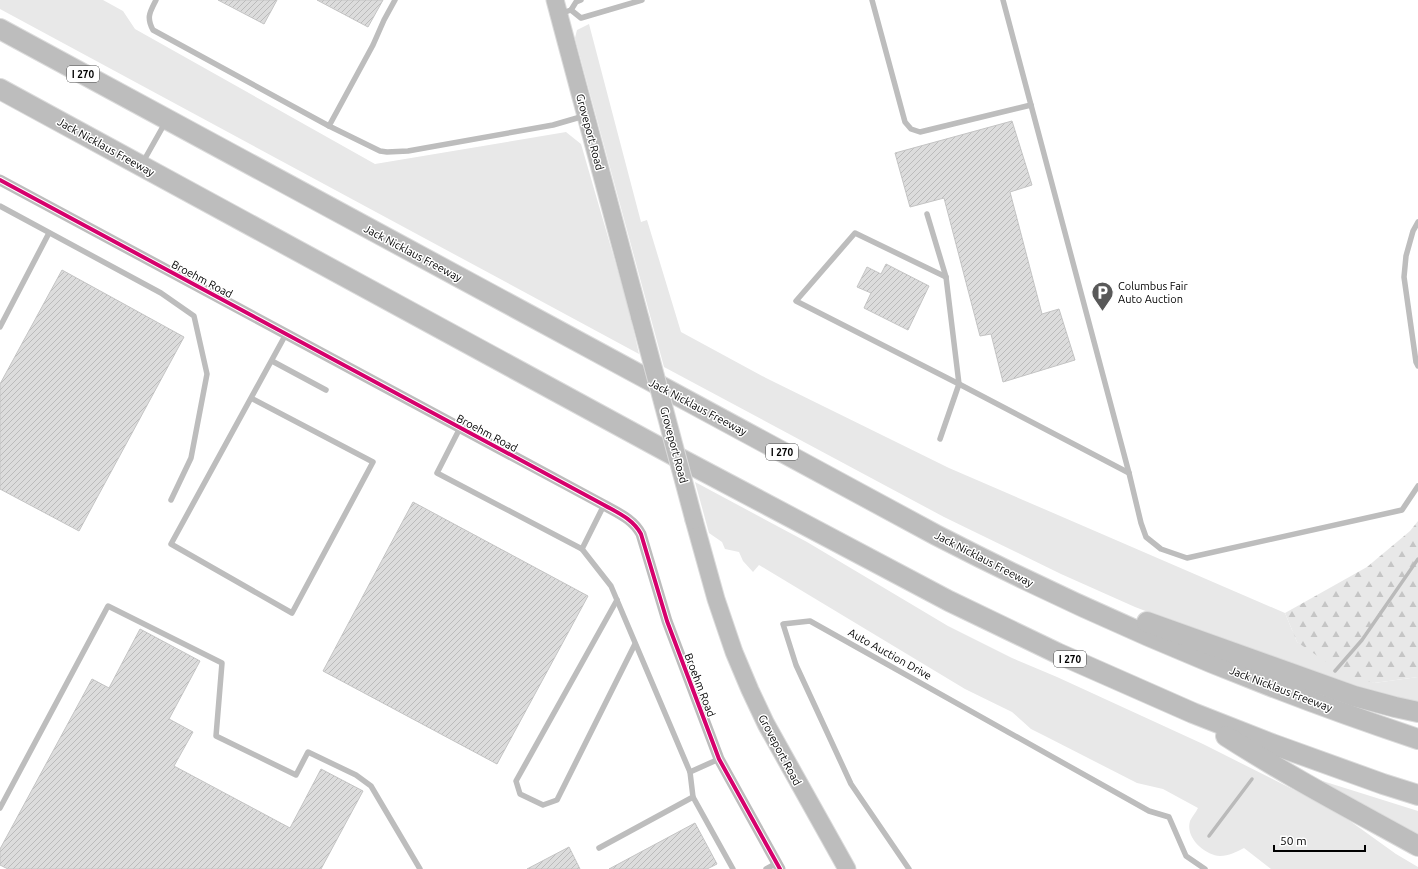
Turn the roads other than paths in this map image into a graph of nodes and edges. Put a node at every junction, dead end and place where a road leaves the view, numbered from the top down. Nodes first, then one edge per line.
1 (156, 0) edge
2 (395, 0) edge
3 (581, 0) edge
4 (642, 0) edge
5 (872, 0) edge
6 (1003, 0) edge
7 (634, 1) edge
8 (561, 8) edge
9 (0, 29) edge
10 (0, 89) edge
11 (1031, 105) junction
12 (586, 115) junction
13 (166, 120) junction
14 (329, 126) junction
15 (141, 166) junction
16 (0, 180) edge
17 (0, 206) edge
18 (927, 214) dead end
19 (1418, 222) edge
20 (49, 233) junction
21 (946, 277) junction
22 (0, 326) edge
23 (286, 334) junction
24 (272, 361) junction
25 (1418, 366) edge
26 (959, 384) junction
27 (326, 390) dead end
28 (251, 398) junction
29 (460, 428) junction
30 (940, 439) dead end
31 (1129, 473) junction
32 (1418, 486) edge
33 (171, 500) dead end
34 (604, 505) junction
35 (582, 550) junction
36 (1015, 575) junction
37 (617, 600) junction
38 (635, 644) junction
39 (1418, 712) edge
40 (1193, 713) junction
41 (1418, 739) edge
42 (719, 759) junction
43 (690, 772) junction
44 (1418, 795) edge
45 (693, 797) junction
46 (0, 808) edge
47 (1418, 846) edge
48 (599, 848) dead end
49 (778, 866) edge
50 (420, 869) edge
51 (733, 869) edge
52 (766, 869) edge
53 (847, 869) edge
54 (908, 869) edge
55 (1206, 869) edge

1 - 14 lane
2 - 14 lane
3 - 8 lane
4 - 7 lane
5 - 11 lane
6 - 11 lane
7 - 8 lane
8 - 12 main road, Groveport Road
9 - 13 highway, Jack Nicklaus Freeway / I 270
10 - 15 highway, Jack Nicklaus Freeway / I 270
11 - 31 lane
12 - 14 lane
12 - 53 main road, Groveport Road, bridge
13 - 15 lane
13 - 36 highway, Jack Nicklaus Freeway / I 270
15 - 40 highway, Jack Nicklaus Freeway / I 270
16 - 23 street, Broehm Road
17 - 20 lane
18 - 21 lane
19 - 25 lane
20 - 22 lane
20 - 33 lane
21 - 26 lane
21 - 26 lane
23 - 24 lane
23 - 29 street, Broehm Road
24 - 27 lane
24 - 28 lane
26 - 30 lane
26 - 31 lane
28 - 28 lane
29 - 34 street, Broehm Road
29 - 35 lane
31 - 32 lane
34 - 35 lane
34 - 42 street, Broehm Road
35 - 37 lane
36 - 39 highway
36 - 41 highway, Jack Nicklaus Freeway / I 270
37 - 38 lane
37 - 38 lane
38 - 43 lane
40 - 44 highway, Jack Nicklaus Freeway / I 270
40 - 47 highway
42 - 43 lane
42 - 49 street, Broehm Road
43 - 45 lane
45 - 48 lane
45 - 51 lane
46 - 50 lane
49 - 52 lane
54 - 55 lane, Auto Auction Drive

